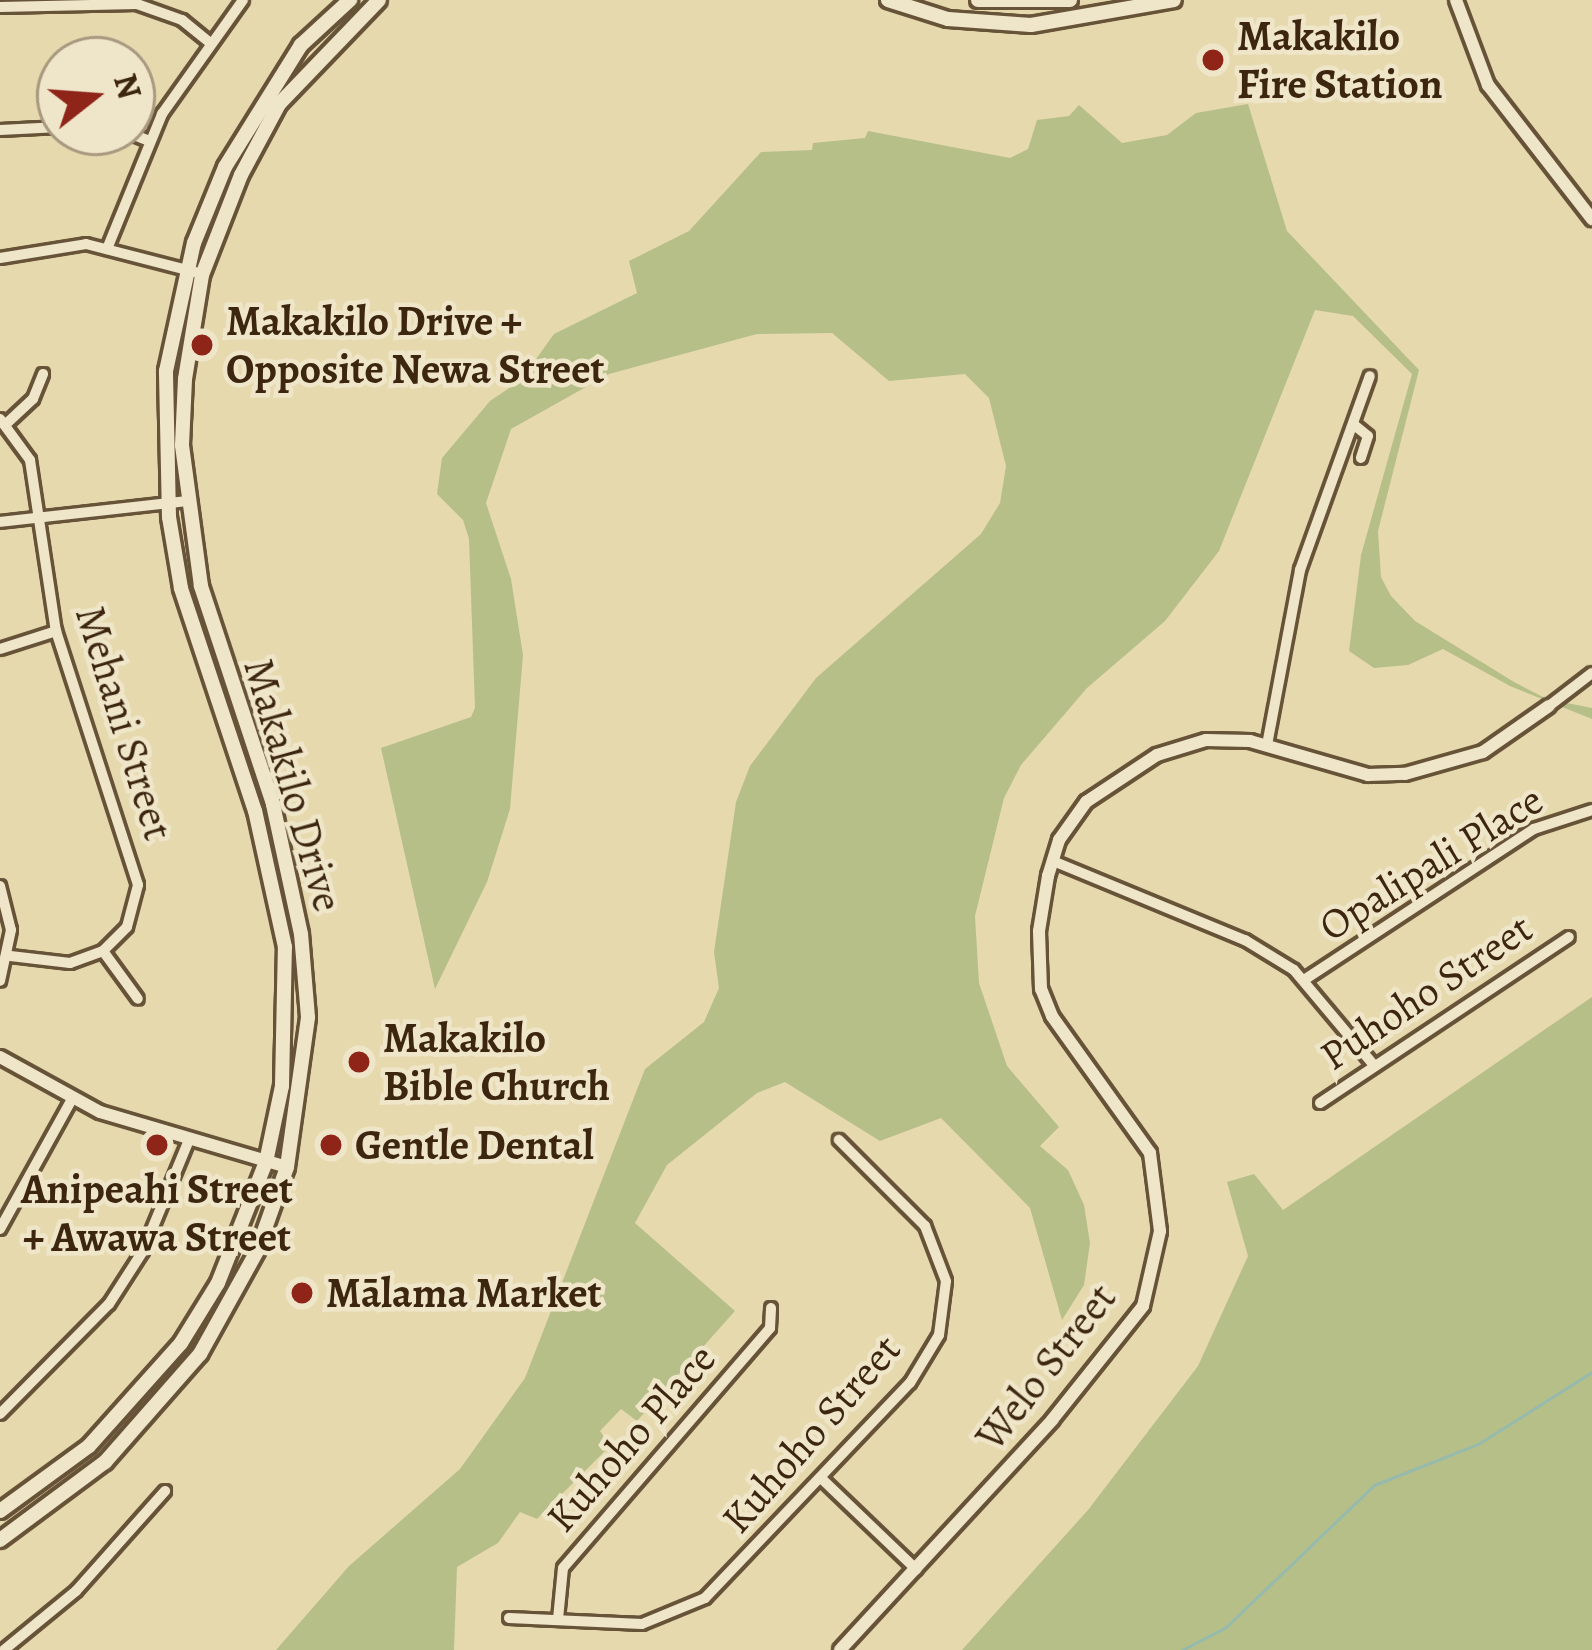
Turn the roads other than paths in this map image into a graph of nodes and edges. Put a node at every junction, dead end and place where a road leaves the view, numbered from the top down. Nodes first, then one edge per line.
1 (243, 0) edge
2 (350, 0) edge
3 (379, 0) edge
4 (888, 0) edge
5 (978, 0) edge
6 (1070, 0) edge
7 (1174, 0) edge
8 (1456, 0) edge
9 (0, 7) edge
10 (208, 41) junction
11 (36, 128) edge
12 (156, 129) edge
13 (0, 130) edge
14 (143, 156) edge
15 (1592, 219) edge
16 (107, 249) junction
17 (0, 259) edge
18 (194, 272) junction
19 (43, 374) dead end
20 (1370, 376) dead end
21 (3, 422) edge
22 (1353, 424) junction
23 (1361, 458) dead end
24 (187, 501) junction
25 (169, 503) junction
26 (38, 514) junction
27 (0, 522) edge
28 (56, 631) junction
29 (0, 649) edge
30 (1592, 673) edge
31 (1549, 706) joint
32 (1267, 745) junction
33 (1592, 810) edge
34 (1053, 861) junction
35 (0, 886) edge
36 (1569, 938) dead end
37 (103, 952) junction
38 (10, 956) junction
39 (1307, 978) junction
40 (0, 981) edge
41 (138, 999) dead end
42 (0, 1057) edge
43 (1372, 1063) junction
44 (72, 1099) junction
45 (1320, 1103) dead end
46 (189, 1140) junction
47 (839, 1140) dead end
48 (266, 1162) junction
49 (287, 1167) junction
50 (0, 1229) edge
51 (771, 1308) dead end
52 (0, 1414) edge
53 (821, 1478) junction
54 (165, 1491) dead end
55 (0, 1511) edge
56 (0, 1540) edge
57 (916, 1569) junction
58 (509, 1618) dead end
59 (558, 1619) junction
60 (4, 1650) edge
61 (840, 1650) edge

1 - 10 street
2 - 18 main road, Makakilo Drive
3 - 18 main road, Makakilo Drive
4 - 7 main road
5 - 6 main road
8 - 15 street
9 - 10 street
10 - 12 street
11 - 13 street
14 - 16 street
16 - 17 street
16 - 18 street
18 - 24 main road, Makakilo Drive
18 - 25 main road, Makakilo Drive
19 - 21 street
20 - 22 street
21 - 26 street, Mehani Street
22 - 23 street
22 - 32 street
24 - 25 street
24 - 49 main road, Makakilo Drive
25 - 26 street
25 - 48 main road, Makakilo Drive
26 - 27 street
26 - 28 street, Mehani Street
28 - 29 street
28 - 37 street, Mehani Street
30 - 31 street, Welo Street
31 - 32 street, Welo Street
32 - 34 street, Welo Street
33 - 39 street, Opalipali Place
34 - 39 street
34 - 57 street, Welo Street
35 - 38 street
36 - 43 street, Puhoho Street
37 - 38 street
37 - 41 street
38 - 40 street
39 - 43 street
42 - 44 street
43 - 45 street, Puhoho Street
44 - 46 street
44 - 50 street
46 - 48 street
46 - 52 street
47 - 53 street, Kuhoho Street
48 - 49 street
48 - 55 main road, Makakilo Drive
49 - 56 main road, Makakilo Drive
51 - 59 street, Kuhoho Place
53 - 57 street
53 - 59 street, Kuhoho Street
54 - 60 street
57 - 61 street, Welo Street
58 - 59 street, Kuhoho Street

